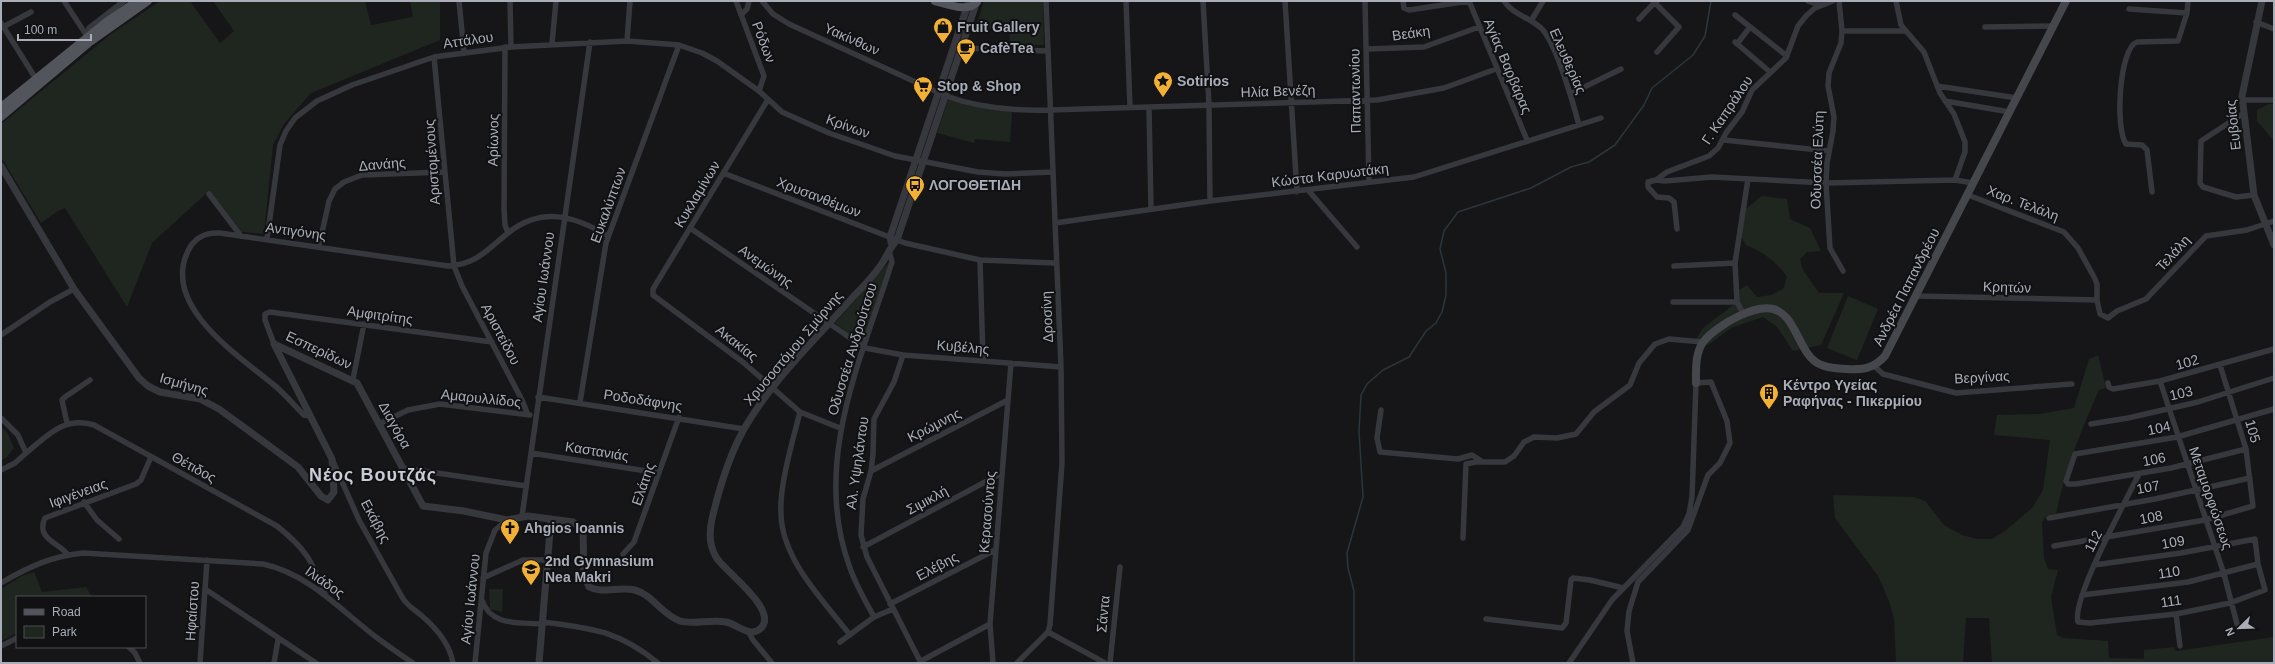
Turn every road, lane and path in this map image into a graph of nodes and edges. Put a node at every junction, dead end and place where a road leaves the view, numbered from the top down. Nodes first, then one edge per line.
1 (64, 1) edge
2 (124, 1) edge
3 (137, 1) edge
4 (148, 1) edge
5 (459, 1) edge
6 (510, 1) edge
7 (556, 1) edge
8 (630, 1) edge
9 (736, 1) edge
10 (749, 1) edge
11 (762, 1) edge
12 (935, 1) edge
13 (1046, 1) edge
14 (1126, 1) edge
15 (1203, 1) edge
16 (1285, 1) edge
17 (1365, 1) edge
18 (1403, 1) edge
19 (1469, 1) edge
20 (1504, 1) edge
21 (1543, 1) edge
22 (1656, 1) edge
23 (1808, 1) edge
24 (1833, 1) edge
25 (1840, 1) edge
26 (1896, 1) edge
27 (2066, 1) edge
28 (2188, 1) edge
29 (2262, 1) edge
30 (972, 3) edge
31 (1821, 5) junction
32 (2129, 9) dead end
33 (31, 12) dead end
34 (2187, 13) junction
35 (741, 15) junction
36 (1735, 15) dead end
37 (1639, 19) dead end
38 (1531, 21) junction
39 (2256, 22) junction
40 (2, 26) edge
41 (2053, 26) junction
42 (1479, 27) junction
43 (1750, 27) junction
44 (1985, 27) dead end
45 (2274, 29) edge
46 (1842, 31) junction
47 (1904, 31) junction
48 (87, 37) junction
49 (627, 41) junction
50 (590, 42) junction
51 (552, 44) junction
52 (679, 45) junction
53 (508, 47) junction
54 (962, 48) junction
55 (1367, 49) junction
56 (1048, 51) junction
57 (464, 52) junction
58 (1657, 52) dead end
59 (1787, 56) junction
60 (434, 57) junction
61 (1496, 69) junction
62 (1621, 69) dead end
63 (1770, 72) junction
64 (36, 79) junction
65 (1938, 86) junction
66 (939, 91) junction
67 (759, 92) junction
68 (1570, 94) junction
69 (946, 96) junction
70 (2017, 98) junction
71 (1367, 100) junction
72 (2242, 100) junction
73 (2274, 100) edge
74 (768, 101) junction
75 (1944, 101) junction
76 (1291, 102) junction
77 (1209, 105) junction
78 (1, 107) edge
79 (1149, 107) junction
80 (1130, 108) junction
81 (1050, 110) junction
82 (2010, 112) junction
83 (2244, 113) junction
84 (1, 117) edge
85 (1601, 118) dead end
86 (1580, 125) junction
87 (1527, 140) junction
88 (1724, 140) junction
89 (1830, 151) junction
90 (916, 161) junction
91 (924, 163) junction
92 (1, 166) edge
93 (445, 172) junction
94 (1053, 172) junction
95 (723, 173) junction
96 (1748, 179) junction
97 (1656, 180) junction
98 (1955, 180) junction
99 (1369, 182) junction
100 (1826, 183) junction
101 (1973, 183) junction
102 (1308, 190) junction
103 (1297, 192) junction
104 (2152, 192) dead end
105 (209, 194) dead end
106 (1968, 195) junction
107 (2254, 195) junction
108 (1210, 201) junction
109 (1152, 209) junction
110 (564, 217) junction
111 (2274, 221) edge
112 (1055, 223) junction
113 (2264, 224) junction
114 (690, 228) junction
115 (1677, 229) dead end
116 (508, 233) junction
117 (241, 236) junction
118 (608, 236) junction
119 (267, 239) junction
120 (894, 239) junction
121 (2274, 245) edge
122 (319, 246) junction
123 (1357, 247) dead end
124 (890, 248) junction
125 (980, 260) junction
126 (1056, 263) junction
127 (1735, 263) junction
128 (454, 266) junction
129 (1674, 266) dead end
130 (1843, 271) dead end
131 (74, 289) junction
132 (1916, 296) junction
133 (658, 300) joint
134 (2097, 300) junction
135 (1673, 302) dead end
136 (1737, 302) junction
137 (265, 314) joint
138 (1744, 315) junction
139 (2108, 318) joint
140 (364, 324) junction
141 (830, 324) junction
142 (1, 335) edge
143 (492, 342) junction
144 (1704, 342) junction
145 (274, 344) junction
146 (865, 348) junction
147 (2274, 349) edge
148 (903, 355) junction
149 (983, 360) junction
150 (1011, 363) junction
151 (2220, 365) junction
152 (1874, 366) junction
153 (1061, 367) junction
154 (2274, 378) edge
155 (353, 379) junction
156 (90, 380) dead end
157 (2160, 381) junction
158 (1696, 383) junction
159 (2108, 383) dead end
160 (2072, 384) dead end
161 (772, 388) junction
162 (2228, 392) junction
163 (538, 397) junction
164 (1008, 400) junction
165 (580, 402) junction
166 (2168, 408) junction
167 (2274, 409) edge
168 (1381, 410) dead end
169 (800, 412) junction
170 (528, 415) junction
171 (536, 415) junction
172 (310, 416) junction
173 (679, 417) junction
174 (1, 418) edge
175 (2238, 420) junction
176 (67, 423) junction
177 (379, 424) junction
178 (2091, 424) dead end
179 (840, 428) junction
180 (744, 429) junction
181 (2177, 437) junction
182 (2246, 449) junction
183 (26, 453) junction
184 (531, 453) junction
185 (151, 457) junction
186 (332, 459) junction
187 (1483, 463) junction
188 (2186, 465) junction
189 (403, 468) junction
190 (1, 470) edge
191 (871, 471) junction
192 (659, 473) junction
193 (1002, 474) junction
194 (2139, 474) junction
195 (2250, 478) junction
196 (2066, 481) joint
197 (526, 486) junction
198 (2195, 490) junction
199 (84, 502) junction
200 (2125, 504) junction
201 (2252, 506) joint
202 (522, 516) junction
203 (2049, 518) dead end
204 (551, 519) junction
205 (507, 520) junction
206 (2205, 520) junction
207 (2109, 536) junction
208 (1463, 538) dead end
209 (119, 539) dead end
210 (2054, 546) dead end
211 (2215, 546) junction
212 (863, 547) junction
213 (996, 550) junction
214 (623, 554) dead end
215 (68, 555) junction
216 (207, 560) junction
217 (548, 560) junction
218 (2258, 564) junction
219 (2094, 565) junction
220 (1120, 567) dead end
221 (2224, 574) junction
222 (483, 578) junction
223 (1, 583) edge
224 (206, 588) junction
225 (1623, 588) junction
226 (325, 594) junction
227 (2082, 595) junction
228 (481, 598) junction
229 (2230, 603) junction
230 (892, 607) junction
231 (2176, 614) junction
232 (874, 617) junction
233 (1486, 619) dead end
234 (2078, 622) joint
235 (543, 623) junction
236 (990, 624) junction
237 (2236, 624) dead end
238 (748, 631) junction
239 (1048, 632) junction
240 (850, 635) junction
241 (16, 638) edge
242 (278, 640) junction
243 (840, 642) dead end
244 (1, 646) edge
245 (2180, 646) dead end
246 (131, 648) edge
247 (921, 662) edge
248 (140, 663) edge
249 (200, 663) edge
250 (274, 663) edge
251 (316, 663) edge
252 (413, 663) edge
253 (453, 663) edge
254 (476, 663) edge
255 (539, 663) edge
256 (658, 663) edge
257 (772, 663) edge
258 (993, 663) edge
259 (1017, 663) edge
260 (1105, 663) edge
261 (1110, 663) edge
262 (1569, 663) edge
263 (1633, 663) edge

1 - 48 street
2 - 48 street
3 - 48 main road
4 - 84 main road
5 - 57 street
6 - 53 street, Αρίωνος
7 - 51 street
8 - 49 street
9 - 35 street, Ρόδων
10 - 35 street
11 - 66 street, Υακίνθων
12 - 30 main road
13 - 56 street, Δροσίνη
14 - 80 street
15 - 77 street
16 - 76 street
17 - 55 street, Παπαντωνίου
18 - 19 street
19 - 42 street, Αγίας Βαρβάρας
20 - 38 street, Ελευθερίας
21 - 38 street
22 - 37 street
22 - 58 street
23 - 31 street
24 - 31 street, Γ. Καπράλου
25 - 46 street, Οδυσσέα Ελύτη
26 - 47 street
27 - 41 main road, Ανδρέα Παπανδρέου
28 - 34 street
29 - 39 street, Ευβοίας
30 - 54 street, Χρυσοστόμου Σμύρνης
30 - 66 street, Χρυσοστόμου Σμύρνης
31 - 59 street, Γ. Καπράλου
32 - 34 street
33 - 40 street
34 - 104 street
35 - 67 street, Ρόδων
36 - 43 street
38 - 68 street, Ελευθερίας
39 - 45 street
39 - 72 street, Ευβοίας
40 - 64 street
41 - 44 street
41 - 70 main road, Ανδρέα Παπανδρέου
42 - 55 street, Βεάκη
42 - 61 street, Αγίας Βαρβάρας
43 - 59 street
43 - 63 street
46 - 47 street
46 - 89 street, Οδυσσέα Ελύτη
47 - 65 street
48 - 64 main road
49 - 50 street, Αττάλου
49 - 52 street, Αττάλου
50 - 51 street, Αττάλου
50 - 110 street, Αγίου Ιωάννου
51 - 53 street, Αττάλου
52 - 67 street, Αττάλου
52 - 118 street, Ευκαλύπτων
53 - 57 street, Αττάλου
53 - 116 street, Αρίωνος
54 - 56 street
54 - 69 street, Χρυσοστόμου Σμύρνης
55 - 71 street, Παπαντωνίου
56 - 81 street, Δροσίνη
57 - 60 street, Αττάλου
59 - 63 street, Γ. Καπράλου
60 - 93 street, Αριστομένους
60 - 119 street, Αττάλου
61 - 71 street, Ηλία Βενέζη
61 - 87 street, Αγίας Βαρβάρας
62 - 68 street
63 - 88 street, Γ. Καπράλου
64 - 78 main road
65 - 70 street
65 - 75 street
66 - 69 street, Ηλία Βενέζη
66 - 90 street, Χρυσοστόμου Σμύρνης
67 - 74 street, Αττάλου
68 - 86 street, Ελευθερίας
69 - 81 street, Ηλία Βενέζη
69 - 91 street, Χρυσοστόμου Σμύρνης
70 - 82 main road, Ανδρέα Παπανδρέου
71 - 76 street, Ηλία Βενέζη
71 - 99 street, Παπαντωνίου
72 - 73 street
72 - 83 street, Ευβοίας
74 - 90 street, Κρίνων
74 - 95 street, Κυκλαμίνων
75 - 82 street
75 - 98 street
76 - 77 street, Ηλία Βενέζη
76 - 103 street
77 - 79 street, Ηλία Βενέζη
77 - 108 street
79 - 80 street, Ηλία Βενέζη
79 - 109 street
80 - 81 street, Ηλία Βενέζη
81 - 94 street, Δροσίνη
82 - 101 main road, Ανδρέα Παπανδρέου
83 - 107 street, Ευβοίας
83 - 107 street
85 - 86 street, Κώστα Καρυωτάκη
86 - 87 street, Κώστα Καρυωτάκη
87 - 99 street, Κώστα Καρυωτάκη
88 - 89 street
88 - 97 street, Γ. Καπράλου
89 - 100 street, Οδυσσέα Ελύτη
90 - 91 street, Κρίνων
90 - 120 street, Χρυσοστόμου Σμύρνης
91 - 94 street, Κρίνων
91 - 120 street, Χρυσοστόμου Σμύρνης
92 - 131 street, Ισμήνης
93 - 122 street, Δανάης
93 - 128 street, Αριστομένους
94 - 112 street, Δροσίνη
95 - 114 street, Κυκλαμίνων
95 - 120 street, Χρυσανθέμων
96 - 97 street
96 - 100 street
96 - 127 street
97 - 115 street
98 - 100 street
98 - 101 street
99 - 102 street, Κώστα Καρυωτάκη
100 - 130 street, Οδυσσέα Ελύτη
101 - 106 main road, Ανδρέα Παπανδρέου
102 - 103 street, Κώστα Καρυωτάκη
102 - 123 street
103 - 108 street, Κώστα Καρυωτάκη
105 - 117 street
106 - 132 main road, Ανδρέα Παπανδρέου
106 - 134 street, Χαρ. Τελάλη
107 - 113 street, Ευβοίας
108 - 109 street, Κώστα Καρυωτάκη
109 - 112 street, Κώστα Καρυωτάκη
110 - 116 street, Αντιγόνης
110 - 118 street, Αντιγόνης
110 - 163 street, Αγίου Ιωάννου
111 - 113 street, Τελάλη
112 - 126 street, Δροσίνη
113 - 121 street, Ευβοίας
113 - 139 street, Τελάλη
114 - 133 street, Κυκλαμίνων
114 - 141 street, Ανεμώνης
116 - 128 street, Αντιγόνης
117 - 119 street, Αντιγόνης
117 - 172 street, Αντιγόνης
118 - 165 street, Ευκαλύπτων
119 - 122 street, Αντιγόνης
120 - 124 street, Χρυσοστόμου Σμύρνης
120 - 125 street, Χρυσανθέμων
122 - 128 street, Αντιγόνης
124 - 141 street, Χρυσοστόμου Σμύρνης
124 - 146 street, Οδυσσέα Ανδρούτσου
125 - 126 street, Χρυσανθέμων
125 - 149 street
126 - 153 street, Δροσίνη
127 - 129 street
127 - 136 street
128 - 143 street, Αριστείδου
131 - 142 street
131 - 186 street, Ισμήνης
132 - 134 street, Κρητών
132 - 152 main road, Ανδρέα Παπανδρέου
133 - 161 street, Ακακίας
134 - 139 street, Χαρ. Τελάλη
135 - 136 street
136 - 138 street
137 - 140 street, Αμφιτρίτης
137 - 145 street, Εκάβης
138 - 144 main road, Ανδρέα Παπανδρέου
138 - 152 main road, Ανδρέα Παπανδρέου
140 - 143 street, Αμφιτρίτης
140 - 155 street
141 - 146 street, Ανεμώνης
141 - 161 street, Χρυσοστόμου Σμύρνης
143 - 170 street, Αριστείδου
144 - 158 main road, Ανδρέα Παπανδρέου
144 - 187 street
145 - 155 street, Εσπερίδων
145 - 172 street, Εκάβης
146 - 148 street, Κυβέλης
146 - 179 street, Οδυσσέα Ανδρούτσου
147 - 151 street, 102
148 - 149 street, Κυβέλης
148 - 191 street, Αλ. Υψηλάντου
149 - 150 street, Κυβέλης
150 - 153 street, Κυβέλης
150 - 164 street, Κερασούντος
151 - 157 street, 102
151 - 162 street, 105
152 - 160 street, Βεργίνας
153 - 239 street, Δροσίνη
154 - 162 street, 103
155 - 177 street, Διαγόρα
156 - 176 street
157 - 159 street, 102
157 - 166 street, Μεταμορφώσεως
158 - 225 street, Ανδρέα Παπανδρέου
158 - 263 street
161 - 169 street, Ακακίας
161 - 180 street, Χρυσοστόμου Σμύρνης
162 - 166 street, 103
162 - 175 street, 105
163 - 165 street, Ροδοδάφνης
163 - 171 street, Αγίου Ιωάννου
164 - 191 street, Κρώμνης
164 - 193 street, Κερασούντος
165 - 173 street, Ροδοδάφνης
166 - 178 street, 103
166 - 181 street, Μεταμορφώσεως
167 - 175 street, 104
168 - 187 street
169 - 179 street, Ακακίας
169 - 240 street
170 - 171 street, Αμαρυλλίδος
170 - 177 street, Αμαρυλλίδος
171 - 184 street, Αγίου Ιωάννου
172 - 186 street, Εκάβης
173 - 180 street, Ροδοδάφνης
173 - 192 street, Ελάτης
174 - 183 street
175 - 181 street, 104
175 - 182 street, 105
176 - 183 street, Θέτιδος
176 - 185 street, Θέτιδος
177 - 189 street, Διαγόρα
179 - 232 street, Οδυσσέα Ανδρούτσου
180 - 238 street, Χρυσοστόμου Σμύρνης
181 - 188 street, Μεταμορφώσεως
181 - 196 street, 104
182 - 188 street, 106
182 - 195 street, 105
183 - 190 street
184 - 192 street, Καστανιάς
184 - 197 street, Αγίου Ιωάννου
185 - 199 street, Ιφιγένειας
185 - 226 street, Θέτιδος
186 - 253 street, Εκάβης
187 - 208 street
188 - 194 street, 106
188 - 198 street, Μεταμορφώσεως
189 - 197 street
189 - 205 street, Διαγόρα
191 - 212 street, Αλ. Υψηλάντου
192 - 214 street, Ελάτης
193 - 212 street, Σιμικλή
193 - 213 street, Κερασούντος
194 - 196 street, 106
194 - 200 street, 112
195 - 198 street, 107
195 - 201 street, 105
197 - 202 street, Αγίου Ιωάννου
198 - 200 street, 107
198 - 206 street, Μεταμορφώσεως
199 - 209 street
199 - 215 street, Ιφιγένειας
200 - 203 street, 107
200 - 207 street, 112
201 - 206 street, 108
202 - 204 street
202 - 205 street
204 - 217 street
204 - 238 street
205 - 222 street, Αγίου Ιωάννου
206 - 207 street, 108
206 - 211 street, Μεταμορφώσεως
207 - 210 street, 108
207 - 219 street, 112
211 - 218 street, 109
211 - 219 street, 109
211 - 221 street, Μεταμορφώσεως
212 - 230 street, Αλ. Υψηλάντου
213 - 230 street, Ελέβης
213 - 236 street, Κερασούντος
215 - 216 street
215 - 223 street
216 - 224 street, Ηφαίστου
216 - 226 street, Ιλιάδος
217 - 222 street
217 - 235 street
218 - 221 street, 110
218 - 229 street, 111
219 - 227 street, 112
220 - 261 street, Σάντα
221 - 227 street, 110
221 - 229 street, Μεταμορφώσεως
222 - 228 street, Αγίου Ιωάννου
224 - 242 street
224 - 249 street, Ηφαίστου
225 - 233 street
225 - 262 street, Ανδρέα Παπανδρέου
226 - 252 street, Ιλιάδος
227 - 234 street, 112
228 - 235 street
228 - 254 street, Αγίου Ιωάννου
229 - 231 street, 111
229 - 237 street, Μεταμορφώσεως
230 - 232 street, Ελέβης
230 - 247 street, Αλ. Υψηλάντου
231 - 234 street, 111
231 - 245 street
232 - 240 street, Ελέβης
235 - 255 street
235 - 256 street
236 - 247 street
236 - 258 street, Κερασούντος
238 - 257 street
239 - 259 street
239 - 260 street
240 - 243 street, Ελέβης
241 - 244 street
242 - 250 street
242 - 251 street
246 - 248 street

